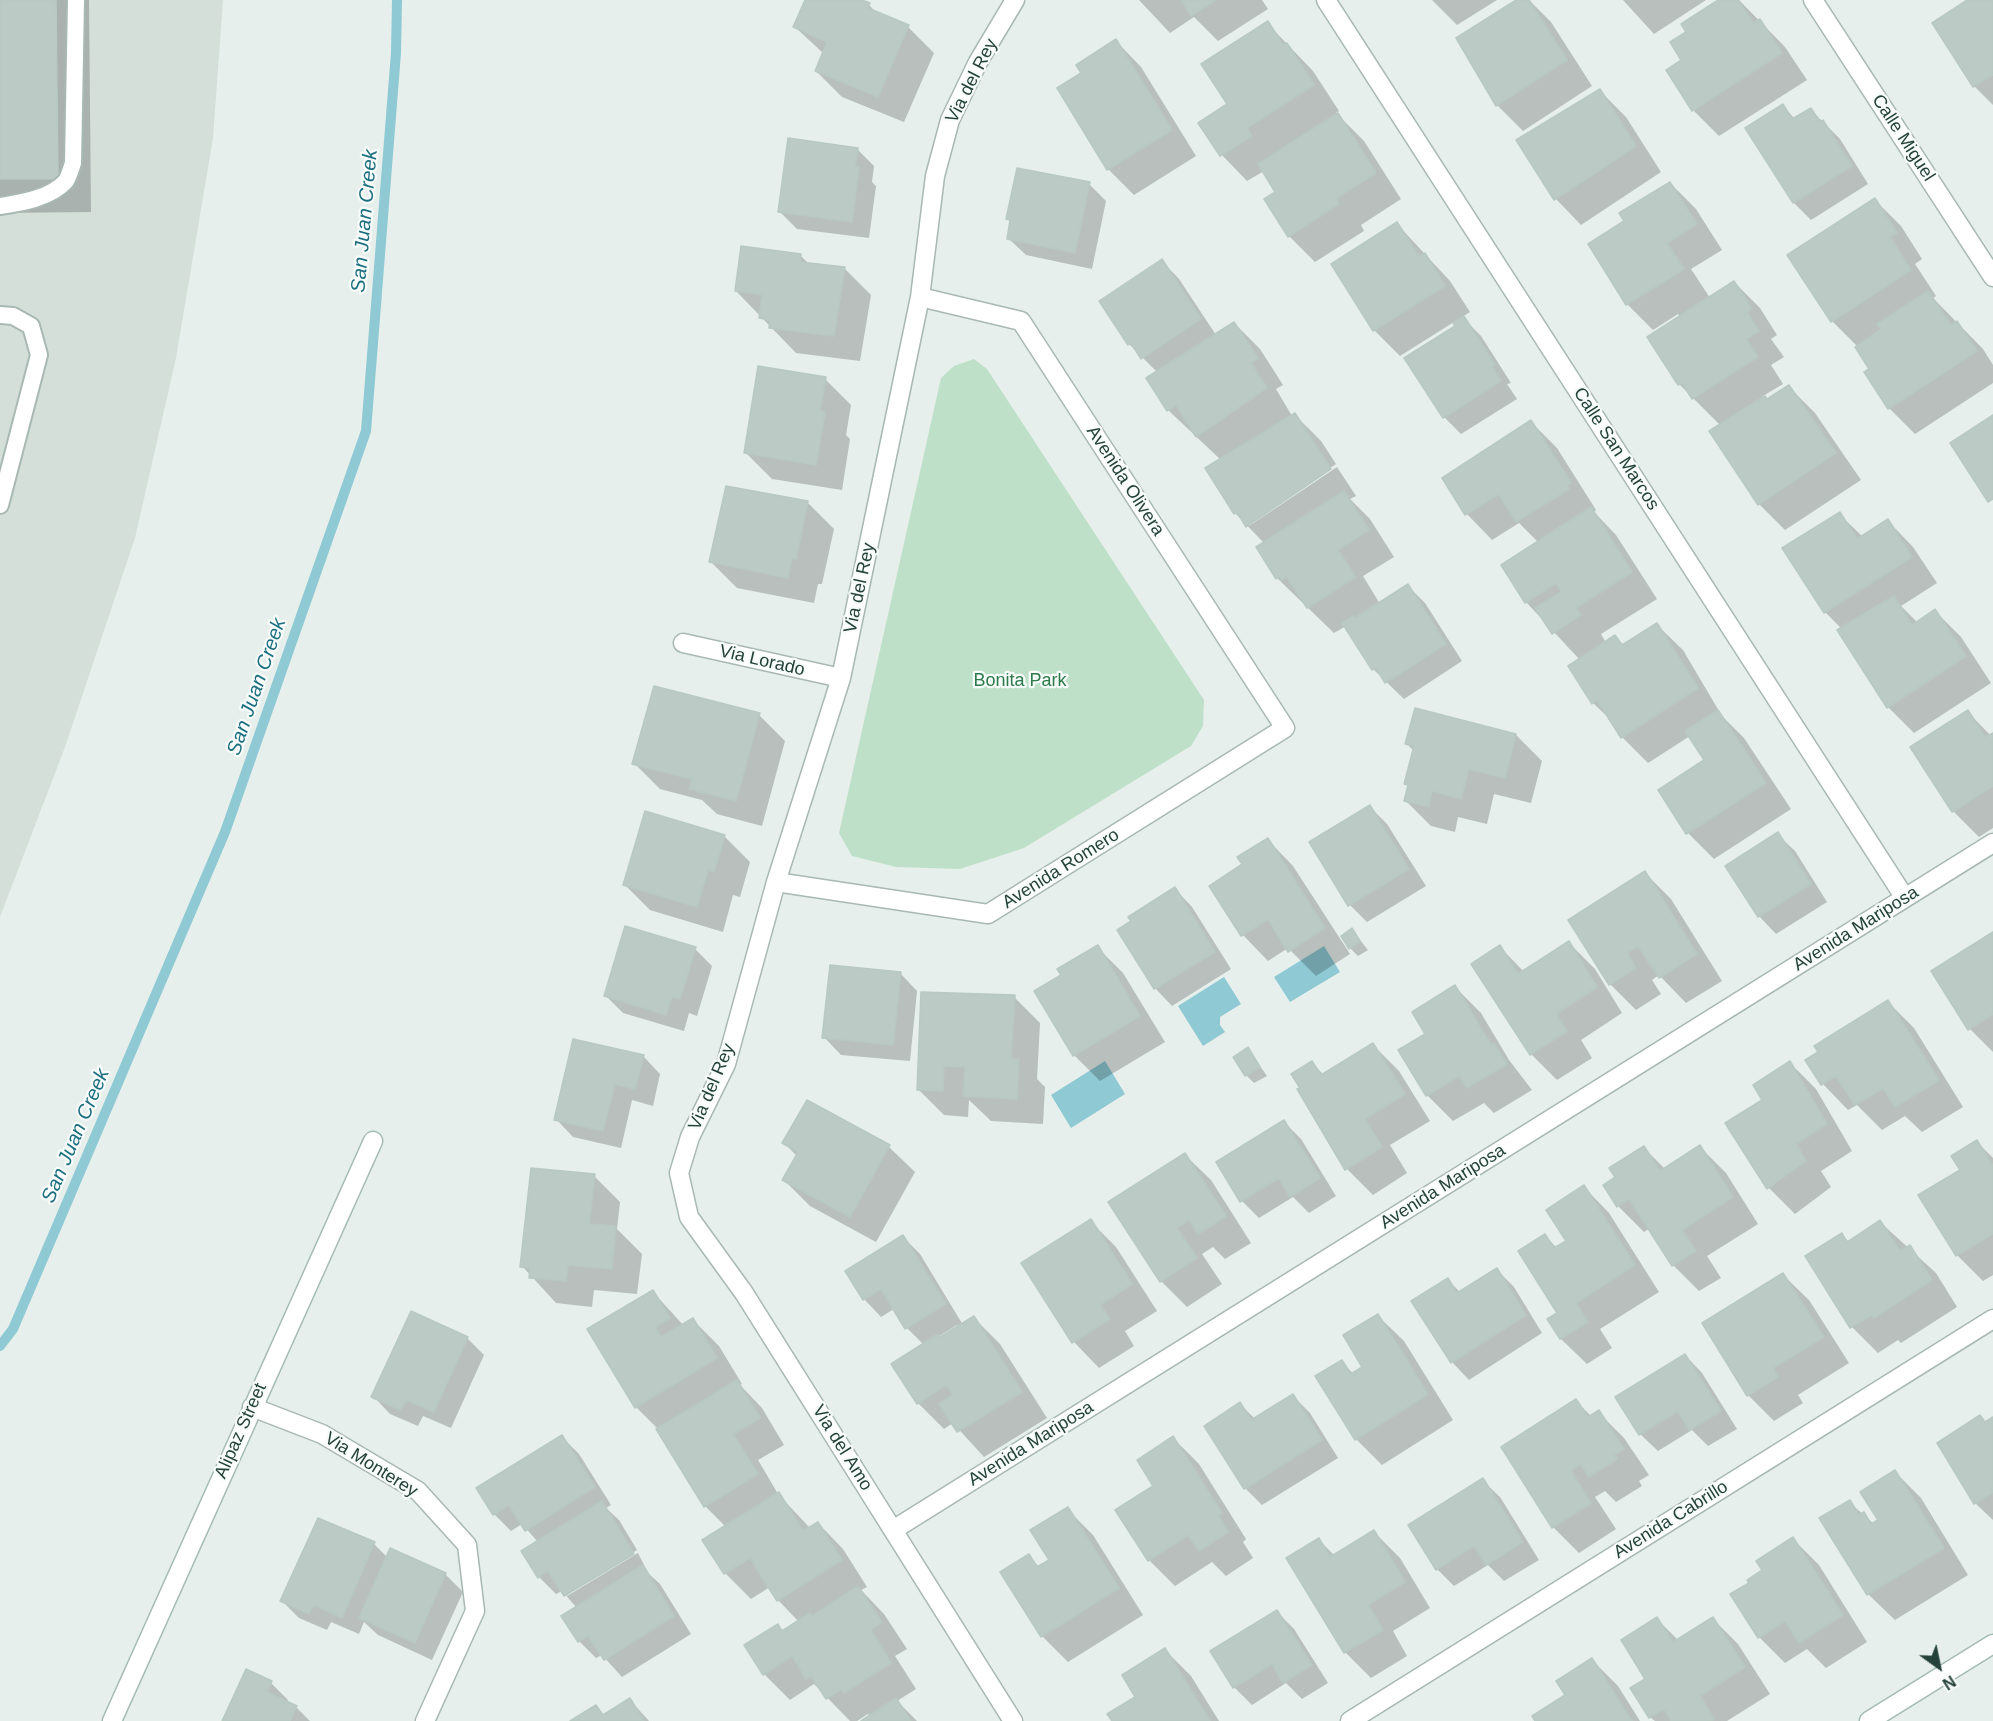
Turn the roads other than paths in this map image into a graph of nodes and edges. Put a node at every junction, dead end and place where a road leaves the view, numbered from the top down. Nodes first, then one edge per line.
1 (76, 0) edge
2 (1015, 0) edge
3 (1326, 0) edge
4 (1813, 0) edge
5 (0, 206) edge
6 (1993, 277) edge
7 (920, 297) junction
8 (0, 315) edge
9 (0, 506) edge
10 (683, 643) dead end
11 (842, 678) junction
12 (1285, 728) joint
13 (1993, 843) edge
14 (776, 882) junction
15 (1905, 898) junction
16 (373, 1142) dead end
17 (679, 1173) joint
18 (1993, 1319) edge
19 (252, 1407) junction
20 (893, 1530) junction
21 (1993, 1644) edge
22 (112, 1721) edge
23 (425, 1721) edge
24 (1013, 1721) edge
25 (1350, 1721) edge
26 (1869, 1721) edge

1 - 5 lane
2 - 7 street, Via del Rey
3 - 15 street, Calle San Marcos
4 - 6 street, Calle Miguel
7 - 11 street, Via del Rey
7 - 12 street, Avenida Olivera
8 - 9 lane
10 - 11 street, Via Lorado
11 - 14 street, Via del Rey
12 - 14 street, Avenida Romero
13 - 15 street, Avenida Mariposa
14 - 17 street, Via del Rey
15 - 20 street, Avenida Mariposa
16 - 19 street, Alipaz Street
17 - 20 street, Via del Amo
18 - 25 street, Avenida Cabrillo
19 - 22 street, Alipaz Street
19 - 23 street, Via Monterey
20 - 24 street, Via del Amo
21 - 26 street

